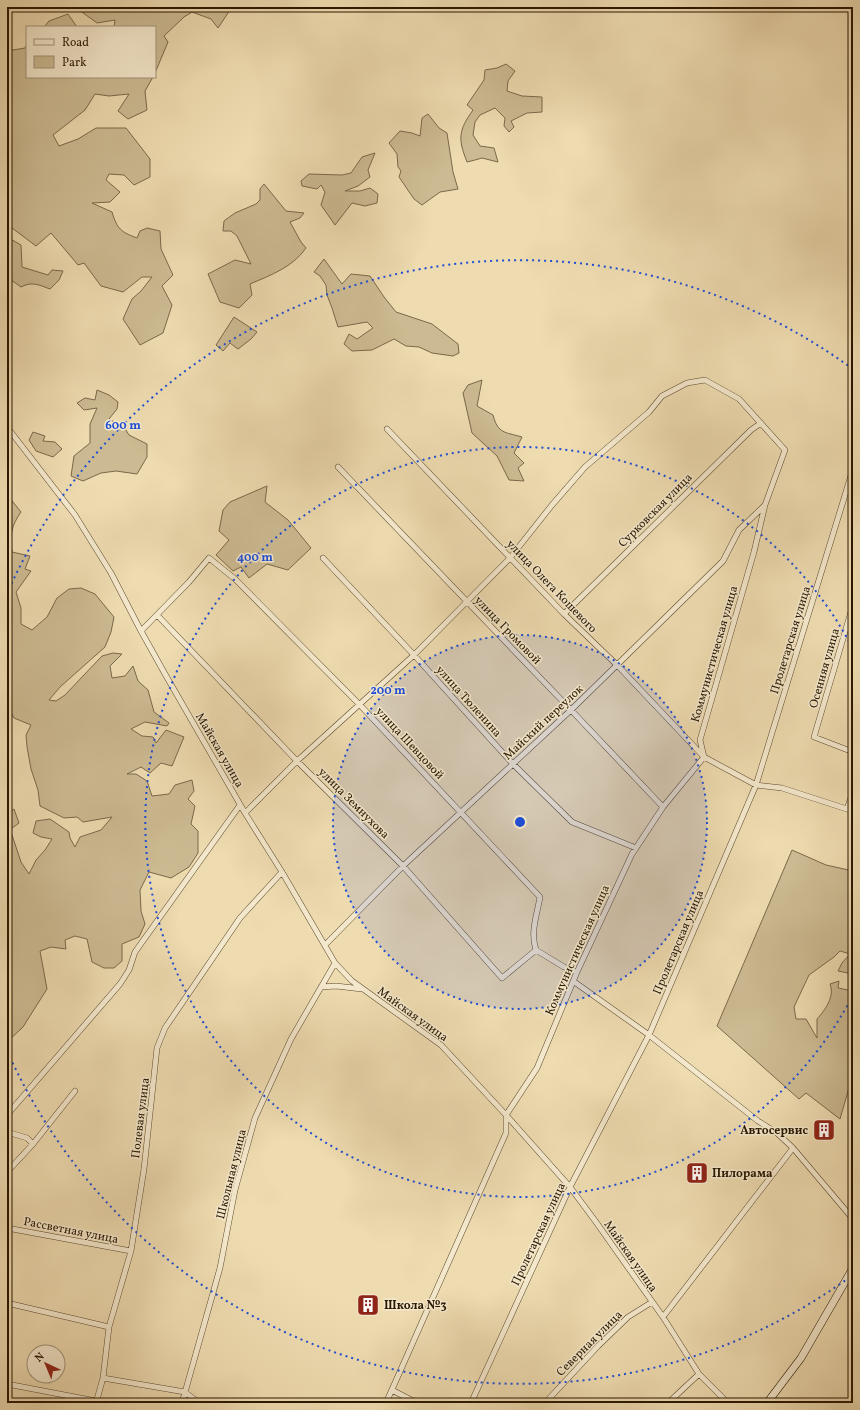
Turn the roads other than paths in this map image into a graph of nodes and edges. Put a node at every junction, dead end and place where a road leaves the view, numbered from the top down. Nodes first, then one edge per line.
1 (761, 423) junction
2 (7, 427) edge
3 (387, 429) dead end
4 (338, 467) dead end
5 (853, 469) edge
6 (765, 505) junction
7 (323, 558) dead end
8 (510, 558) junction
9 (467, 602) junction
10 (853, 605) edge
11 (564, 614) junction
12 (157, 615) junction
13 (141, 631) junction
14 (414, 655) junction
15 (617, 665) junction
16 (359, 704) junction
17 (571, 710) junction
18 (853, 752) edge
19 (704, 757) junction
20 (297, 761) junction
21 (512, 764) junction
22 (756, 785) junction
23 (853, 792) edge
24 (240, 805) junction
25 (663, 807) junction
26 (847, 809) junction
27 (853, 811) edge
28 (461, 812) junction
29 (245, 813) junction
30 (636, 848) junction
31 (403, 866) junction
32 (282, 872) junction
33 (325, 945) junction
34 (536, 950) junction
35 (335, 963) junction
36 (578, 972) junction
37 (573, 981) junction
38 (321, 987) junction
39 (363, 989) junction
40 (650, 1035) junction
41 (75, 1091) dead end
42 (7, 1115) edge
43 (506, 1115) junction
44 (7, 1132) edge
45 (33, 1144) junction
46 (793, 1148) junction
47 (7, 1172) edge
48 (570, 1187) junction
49 (853, 1220) edge
50 (7, 1228) edge
51 (131, 1251) junction
52 (853, 1268) edge
53 (652, 1302) junction
54 (7, 1303) edge
55 (663, 1317) junction
56 (109, 1327) junction
57 (699, 1374) junction
58 (103, 1378) junction
59 (7, 1384) edge
60 (392, 1390) junction
61 (185, 1392) junction
62 (96, 1402) edge
63 (182, 1403) edge
64 (200, 1403) edge
65 (386, 1403) edge
66 (417, 1403) edge
67 (472, 1403) edge
68 (545, 1403) edge
69 (668, 1403) edge
70 (728, 1403) edge
71 (767, 1403) edge

1 - 6 street, Коммунистическая улица
1 - 8 street
1 - 11 street, Сурковская улица
2 - 13 street, Майская улица
3 - 8 street, улица Олега Кошевого
4 - 9 street, улица Громовой
5 - 22 street, Пролетарская улица
6 - 15 street, Майский переулок
6 - 19 street, Коммунистическая улица
7 - 14 street, улица Тюленина
8 - 9 street
8 - 11 street, улица Олега Кошевого
9 - 14 street
9 - 17 street, улица Громовой
10 - 18 street, Осенняя улица
11 - 15 street, улица Олега Кошевого
12 - 13 street
12 - 16 street, улица Шевцовой
12 - 20 street, улица Земнухова
13 - 24 street, Майская улица
14 - 16 street
14 - 21 street, улица Тюленина
15 - 17 street, Майский переулок
15 - 19 street, улица Олега Кошевого
16 - 20 street
16 - 28 street, улица Шевцовой
17 - 21 street, Майский переулок
17 - 25 street, улица Громовой
19 - 22 street, улица Олега Кошевого
19 - 25 street, Коммунистическая улица
20 - 29 street
20 - 31 street, улица Земнухова
21 - 28 street, Майский переулок
21 - 30 street, улица Тюленина
22 - 26 street
22 - 40 street, Пролетарская улица
23 - 26 street
24 - 29 street, Майская улица
24 - 42 street
25 - 30 street, Коммунистическая улица
26 - 27 street
28 - 31 street, Майский переулок
28 - 34 street, улица Шевцовой
29 - 32 street, Майская улица
30 - 36 street, Коммунистическая улица
31 - 33 street, Майский переулок
31 - 34 street, улица Земнухова
32 - 33 street, Майская улица
32 - 51 street, Полевая улица
33 - 35 street, Майская улица
34 - 36 street
35 - 38 street, Школьная улица
35 - 39 street, Майская улица
36 - 37 street, Коммунистическая улица
37 - 40 street
37 - 43 street, Коммунистическая улица
38 - 39 street
38 - 61 street, Школьная улица
39 - 43 street, Майская улица
40 - 46 street
40 - 48 street, Пролетарская улица
41 - 45 street
43 - 48 street, Майская улица
43 - 60 street
44 - 45 street
45 - 47 street
46 - 49 street
46 - 55 street
48 - 53 street, Майская улица
48 - 67 street, Пролетарская улица
50 - 51 street, Рассветная улица
51 - 56 street, Полевая улица
52 - 71 main road
53 - 55 street, Майская улица
53 - 68 street, Северная улица
54 - 56 street
55 - 57 street, Майская улица
56 - 58 street, Полевая улица
57 - 69 street
57 - 70 street, Майская улица
58 - 61 street
58 - 62 street, Полевая улица
59 - 62 street
60 - 65 street
60 - 66 street
61 - 63 street, Школьная улица
61 - 64 street

